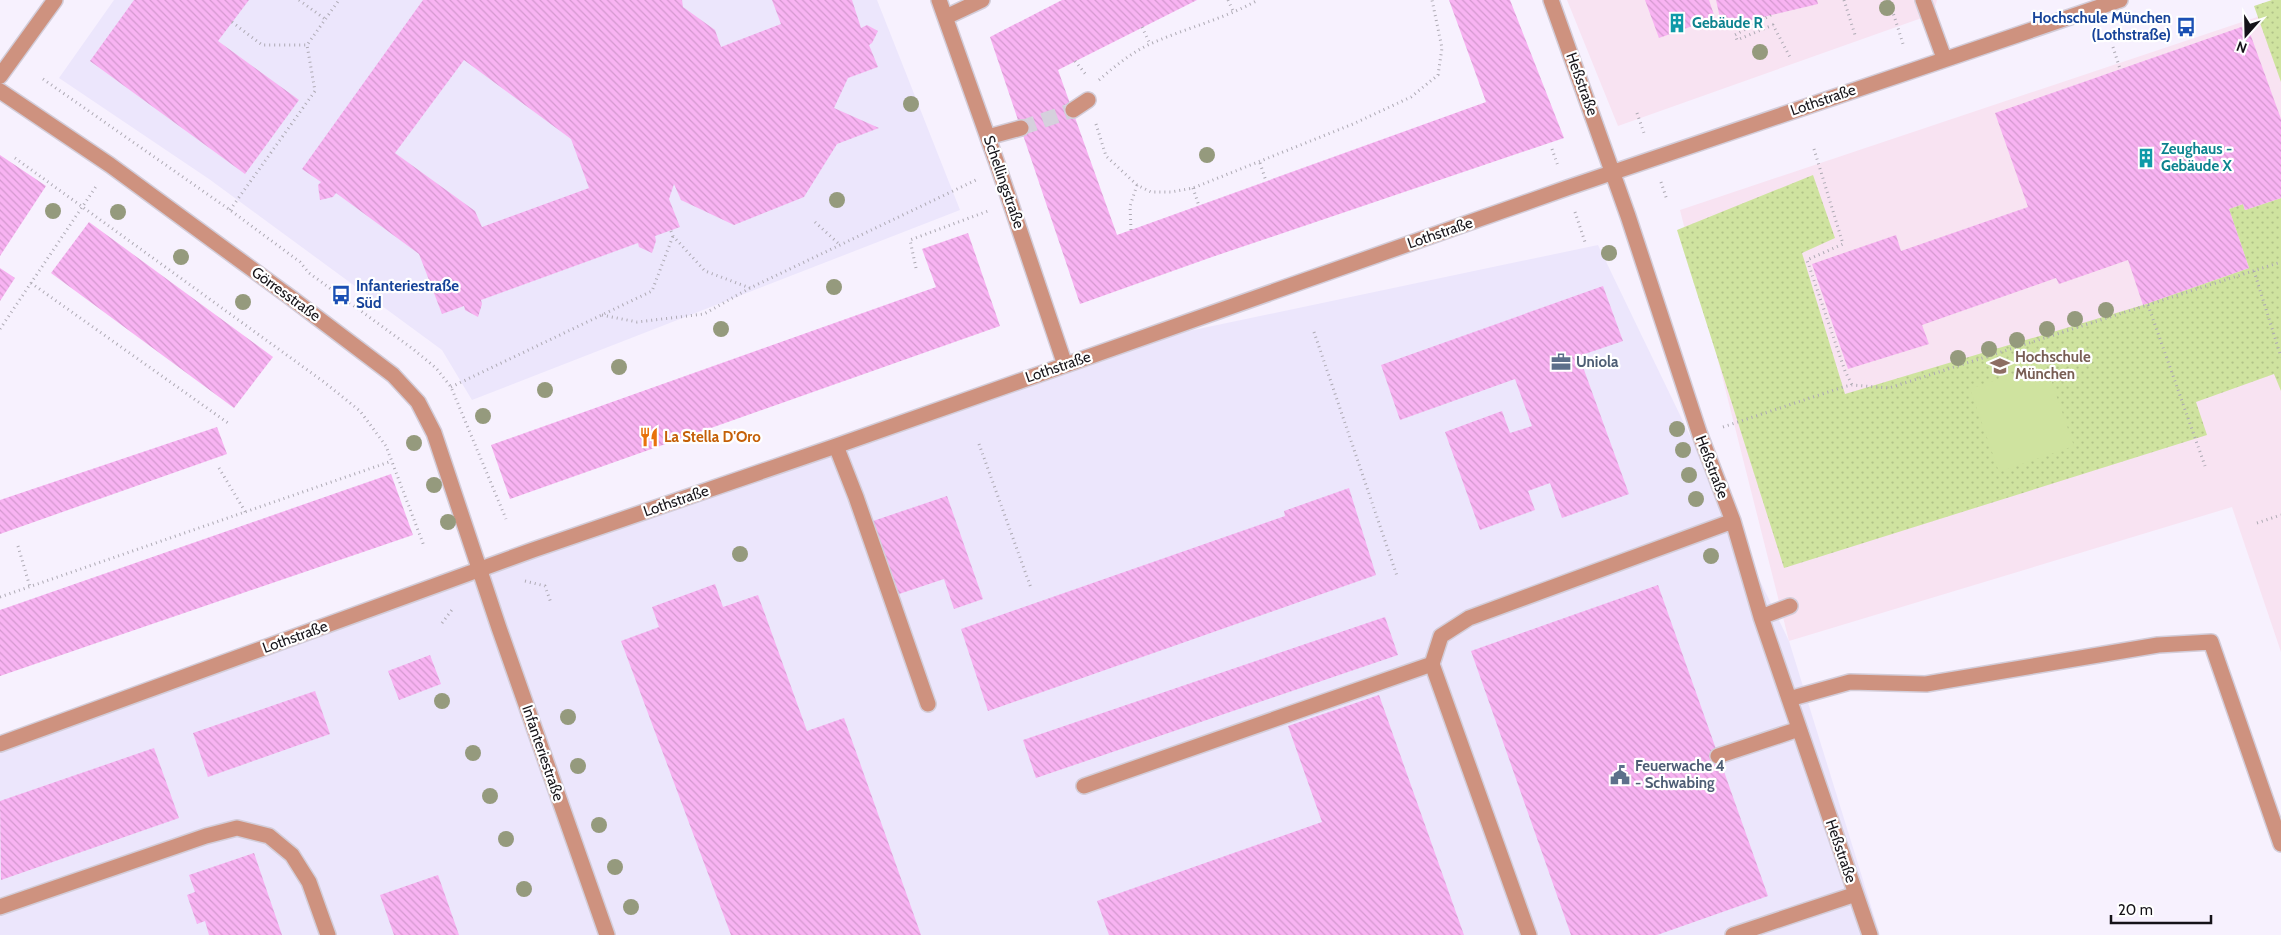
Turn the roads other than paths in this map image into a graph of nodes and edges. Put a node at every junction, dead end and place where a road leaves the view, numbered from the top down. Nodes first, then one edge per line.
1 (55, 0) edge
2 (939, 0) edge
3 (982, 0) edge
4 (1551, 0) edge
5 (1923, 0) edge
6 (2120, 0) edge
7 (946, 18) junction
8 (1944, 58) junction
9 (0, 76) edge
10 (0, 91) edge
11 (1088, 100) road end
12 (1073, 110) tunnel mouth
13 (1020, 128) tunnel mouth
14 (988, 138) junction
15 (1612, 172) junction
16 (1065, 365) junction
17 (836, 446) junction
18 (1733, 521) junction
19 (481, 570) junction
20 (1790, 606) dead end
21 (1761, 617) junction
22 (1432, 664) junction
23 (1789, 699) junction
24 (928, 704) dead end
25 (1799, 729) junction
26 (0, 744) edge
27 (1718, 756) dead end
28 (1084, 786) dead end
29 (2281, 844) edge
30 (1856, 894) junction
31 (0, 907) edge
32 (328, 935) edge
33 (607, 935) edge
34 (1529, 935) edge
35 (1733, 935) edge
36 (1870, 935) edge

1 - 9 street
2 - 7 street, Schellingstraße
3 - 7 street
4 - 15 street, Heßstraße
5 - 8 street
6 - 8 street, Lothstraße
7 - 14 street, Schellingstraße
8 - 15 street, Lothstraße
10 - 19 street, Görresstraße
11 - 12 street
13 - 14 street
14 - 16 street, Schellingstraße
15 - 16 street, Lothstraße
15 - 18 street, Heßstraße
16 - 17 street, Lothstraße
17 - 19 street, Lothstraße
17 - 24 street
18 - 21 street, Heßstraße
18 - 22 street
19 - 26 street, Lothstraße
19 - 33 street, Infanteriestraße
20 - 21 street
21 - 23 street, Heßstraße
22 - 28 street
22 - 34 street
23 - 25 street, Heßstraße
23 - 29 street
25 - 27 street
25 - 30 street, Heßstraße
30 - 35 street
30 - 36 street, Heßstraße
31 - 32 street

